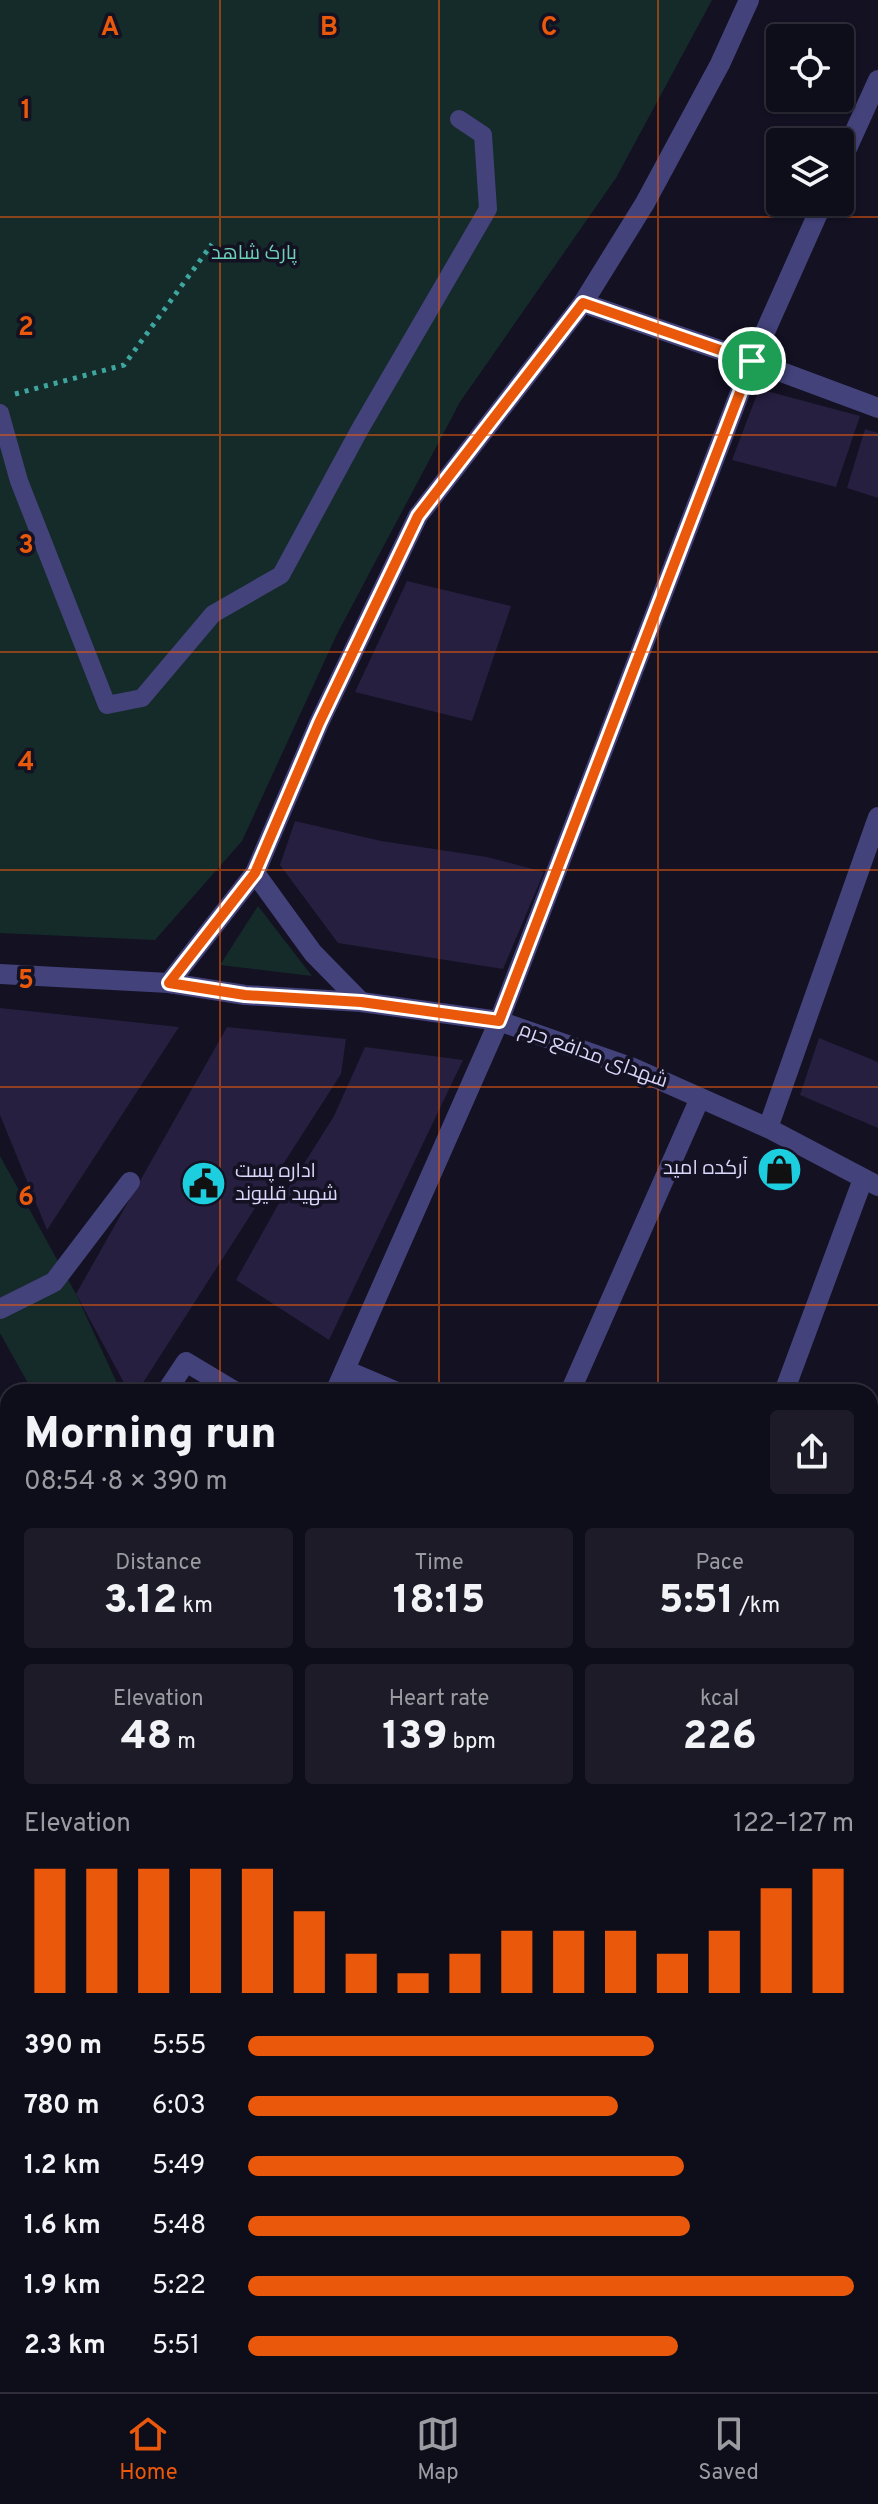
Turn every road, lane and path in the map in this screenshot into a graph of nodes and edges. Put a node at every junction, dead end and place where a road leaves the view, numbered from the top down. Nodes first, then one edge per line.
1 (749, 0) edge
2 (878, 80) edge
3 (459, 119) dead end
4 (854, 133) edge
5 (817, 216) edge
6 (212, 244) dead end
7 (583, 303) junction
8 (752, 361) junction
9 (14, 394) dead end
10 (878, 408) edge
11 (0, 413) edge
12 (878, 817) edge
13 (255, 873) junction
14 (0, 974) edge
15 (169, 983) junction
16 (361, 1002) junction
17 (499, 1021) junction
18 (700, 1098) junction
19 (768, 1128) junction
20 (130, 1182) dead end
21 (870, 1183) edge
22 (0, 1309) edge
23 (345, 1370) junction
24 (171, 1384) edge
25 (223, 1384) edge
26 (339, 1384) edge
27 (378, 1384) edge
28 (574, 1384) edge
29 (787, 1384) edge

1 - 7 street
2 - 4 street
3 - 11 lane
5 - 8 street
6 - 9 path
7 - 8 street
7 - 13 street
8 - 10 street
8 - 17 street
12 - 19 street
13 - 15 street
13 - 16 street
14 - 15 street, شهدای مدافع حرم
15 - 16 street, شهدای مدافع حرم
16 - 17 street, شهدای مدافع حرم
17 - 18 street, شهدای مدافع حرم
17 - 23 street
18 - 19 street, شهدای مدافع حرم
18 - 28 street
19 - 21 street, شهدای مدافع حرم
20 - 22 street
21 - 29 street
23 - 26 street
23 - 27 street
24 - 25 street

